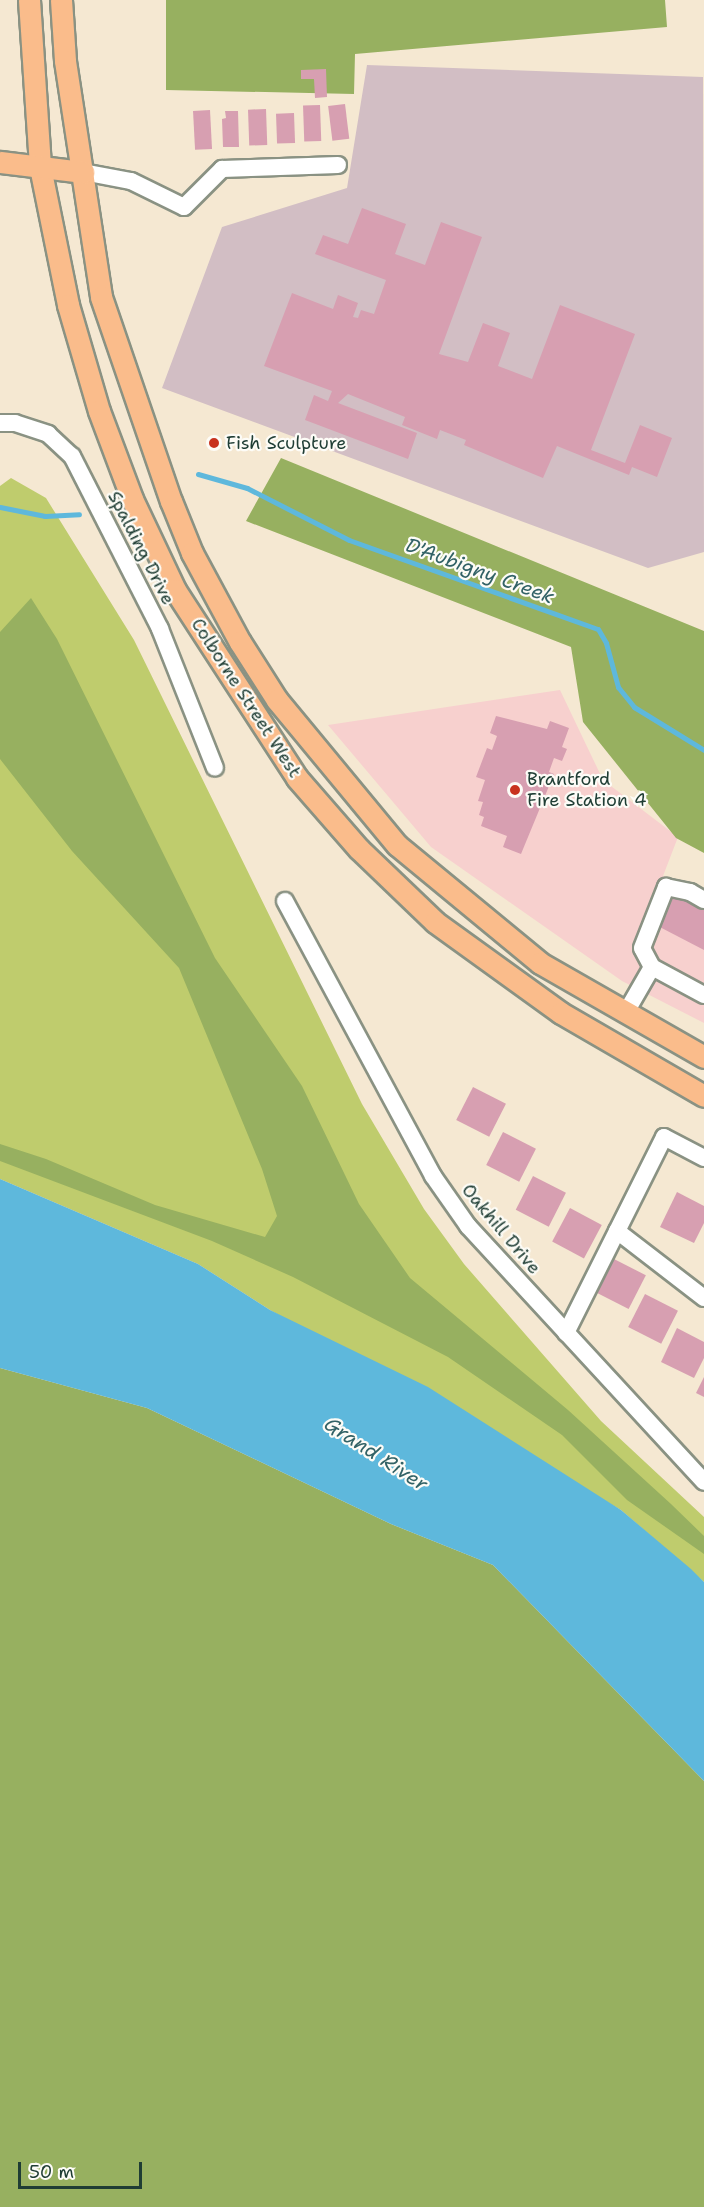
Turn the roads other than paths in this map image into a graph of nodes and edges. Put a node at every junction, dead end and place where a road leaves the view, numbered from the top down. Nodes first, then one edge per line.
1 (28, 0) edge
2 (60, 0) edge
3 (0, 162) edge
4 (338, 165) dead end
5 (40, 167) junction
6 (83, 172) junction
7 (0, 423) edge
8 (215, 768) dead end
9 (704, 900) edge
10 (285, 901) dead end
11 (652, 967) junction
12 (704, 995) edge
13 (625, 1014) junction
14 (704, 1057) edge
15 (704, 1096) edge
16 (704, 1158) edge
17 (617, 1231) junction
18 (704, 1298) edge
19 (566, 1333) junction
20 (704, 1482) edge

1 - 5 main road, Colborne Street West
2 - 6 main road, Colborne Street West
3 - 5 main road
4 - 6 street
5 - 6 main road
5 - 15 main road, Colborne Street West
6 - 13 main road, Colborne Street West
7 - 8 street, Spalding Drive
9 - 11 street
10 - 19 street, Oakhill Drive
11 - 12 street
11 - 13 street
13 - 14 main road, Colborne Street West
16 - 17 street
17 - 18 street
17 - 19 street
19 - 20 street, Oakhill Drive

